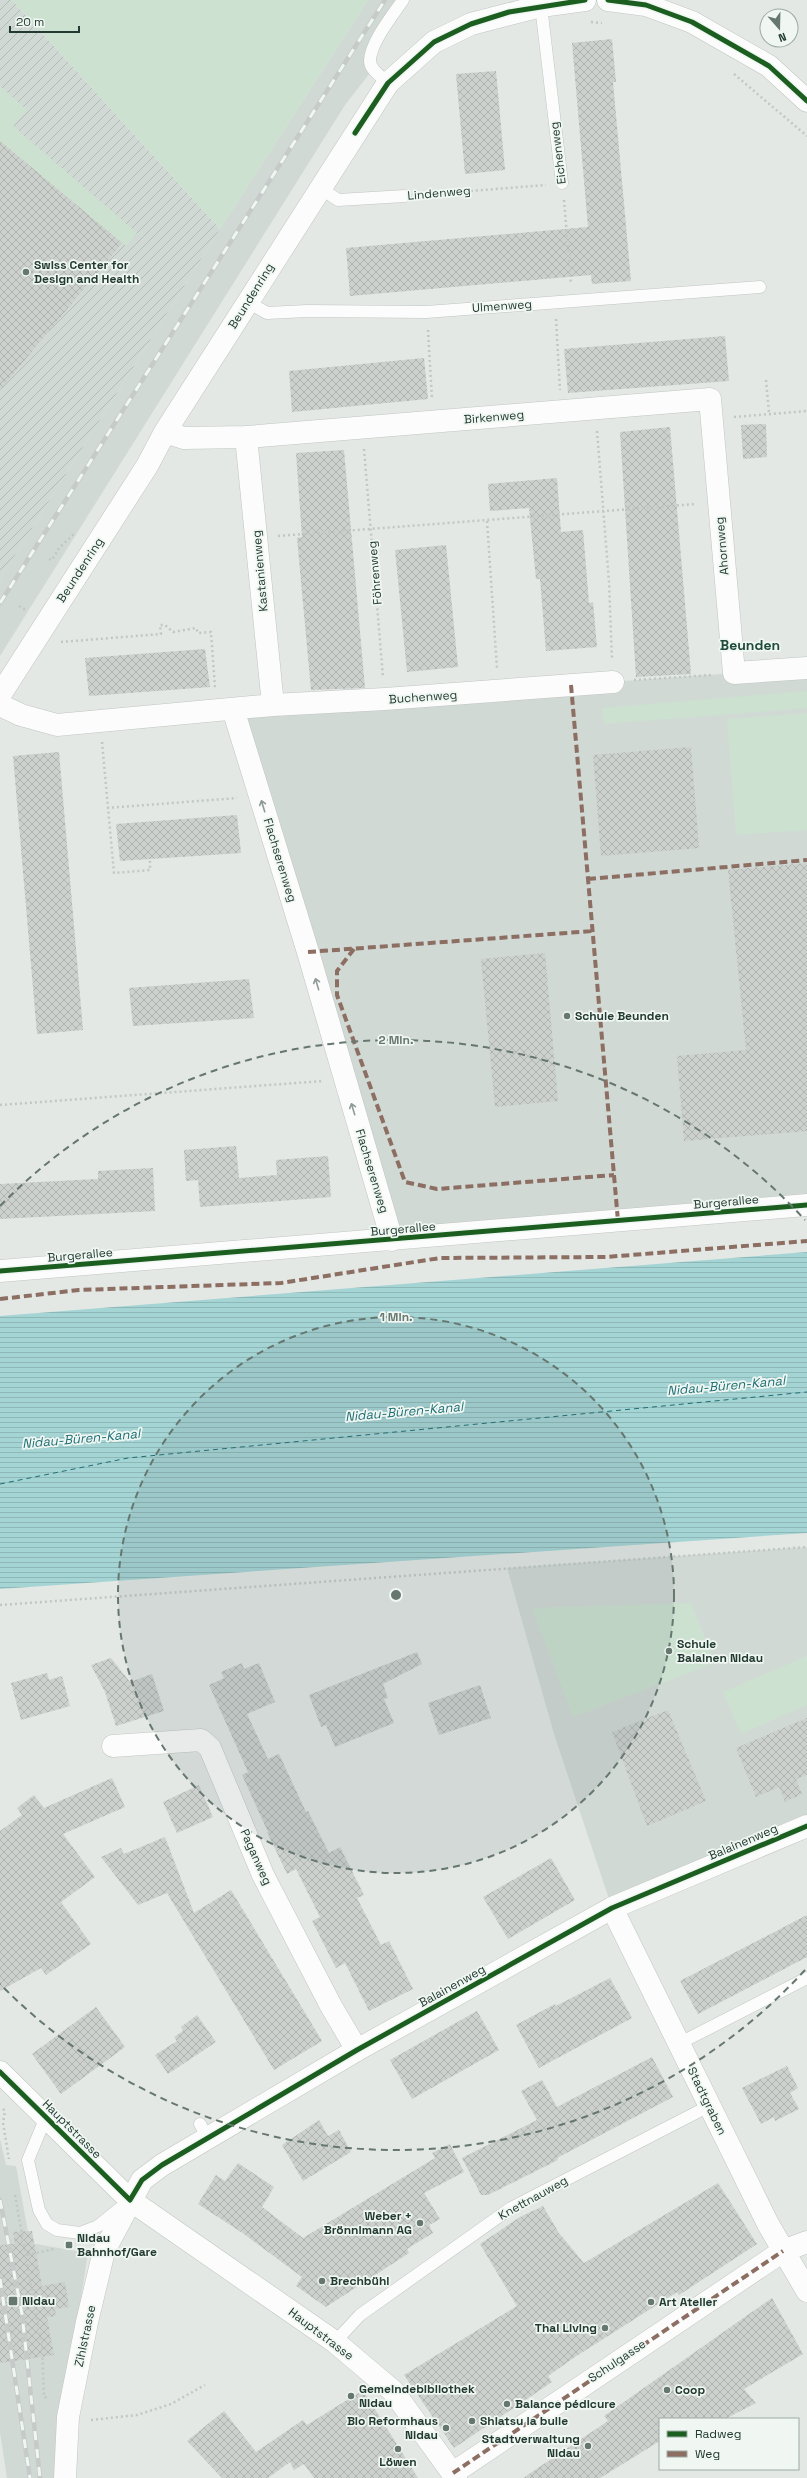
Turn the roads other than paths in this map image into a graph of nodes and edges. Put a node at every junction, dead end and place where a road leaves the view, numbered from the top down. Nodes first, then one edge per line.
1 (403, 0) edge
2 (584, 0) edge
3 (608, 0) edge
4 (541, 6) junction
5 (388, 83) junction
6 (807, 101) edge
7 (562, 183) road end
8 (319, 187) junction
9 (404, 196) road end
10 (760, 287) dead end
11 (248, 302) junction
12 (712, 419) joint
13 (165, 432) junction
14 (246, 437) junction
15 (807, 668) edge
16 (613, 682) road end
17 (0, 695) edge
18 (0, 705) edge
19 (272, 706) junction
20 (225, 709) junction
21 (807, 1205) edge
22 (392, 1240) junction
23 (0, 1271) edge
24 (113, 1746) dead end
25 (806, 1829) edge
26 (612, 1908) junction
27 (807, 1978) edge
28 (680, 2043) junction
29 (357, 2050) junction
30 (0, 2072) edge
31 (709, 2106) junction
32 (46, 2117) junction
33 (130, 2200) junction
34 (807, 2242) edge
35 (783, 2251) junction
36 (807, 2291) edge
37 (335, 2342) junction
38 (454, 2475) edge
39 (65, 2478) edge

1 - 5 lane
2 - 4 street, Beundenring
3 - 6 street
4 - 5 street, Beundenring
4 - 7 lane, Eichenweg
5 - 8 street, Beundenring
8 - 9 lane, Lindenweg
8 - 11 street, Beundenring
10 - 11 lane, Ulmenweg
11 - 13 street, Beundenring
12 - 14 street, Birkenweg
12 - 15 street, Ahornweg
13 - 14 street, Birkenweg
13 - 17 street, Beundenring
14 - 19 street, Kastanienweg
16 - 19 street, Buchenweg
18 - 20 street
19 - 20 street, Buchenweg
22 -> 20 street, Flachserenweg
21 - 22 street, Burgerallee
22 - 23 street, Burgerallee
24 - 29 street, Paganweg
25 - 26 street, Balainenweg
26 - 28 street, Stadtgraben
26 - 29 street, Balainenweg
27 - 28 lane
28 - 31 street, Stadtgraben
29 - 33 street, Balainenweg
30 - 32 street, Hauptstrasse
31 - 35 street, Stadtgraben
31 - 37 lane, Knettnauweg
32 - 33 street, Hauptstrasse
32 - 33 lane
33 - 37 street, Hauptstrasse
33 - 39 street, Zihlstrasse
34 - 35 street, Schulgasse
35 - 36 street, Stadtgraben
35 - 38 street, Schulgasse
37 - 38 street, Hauptstrasse

